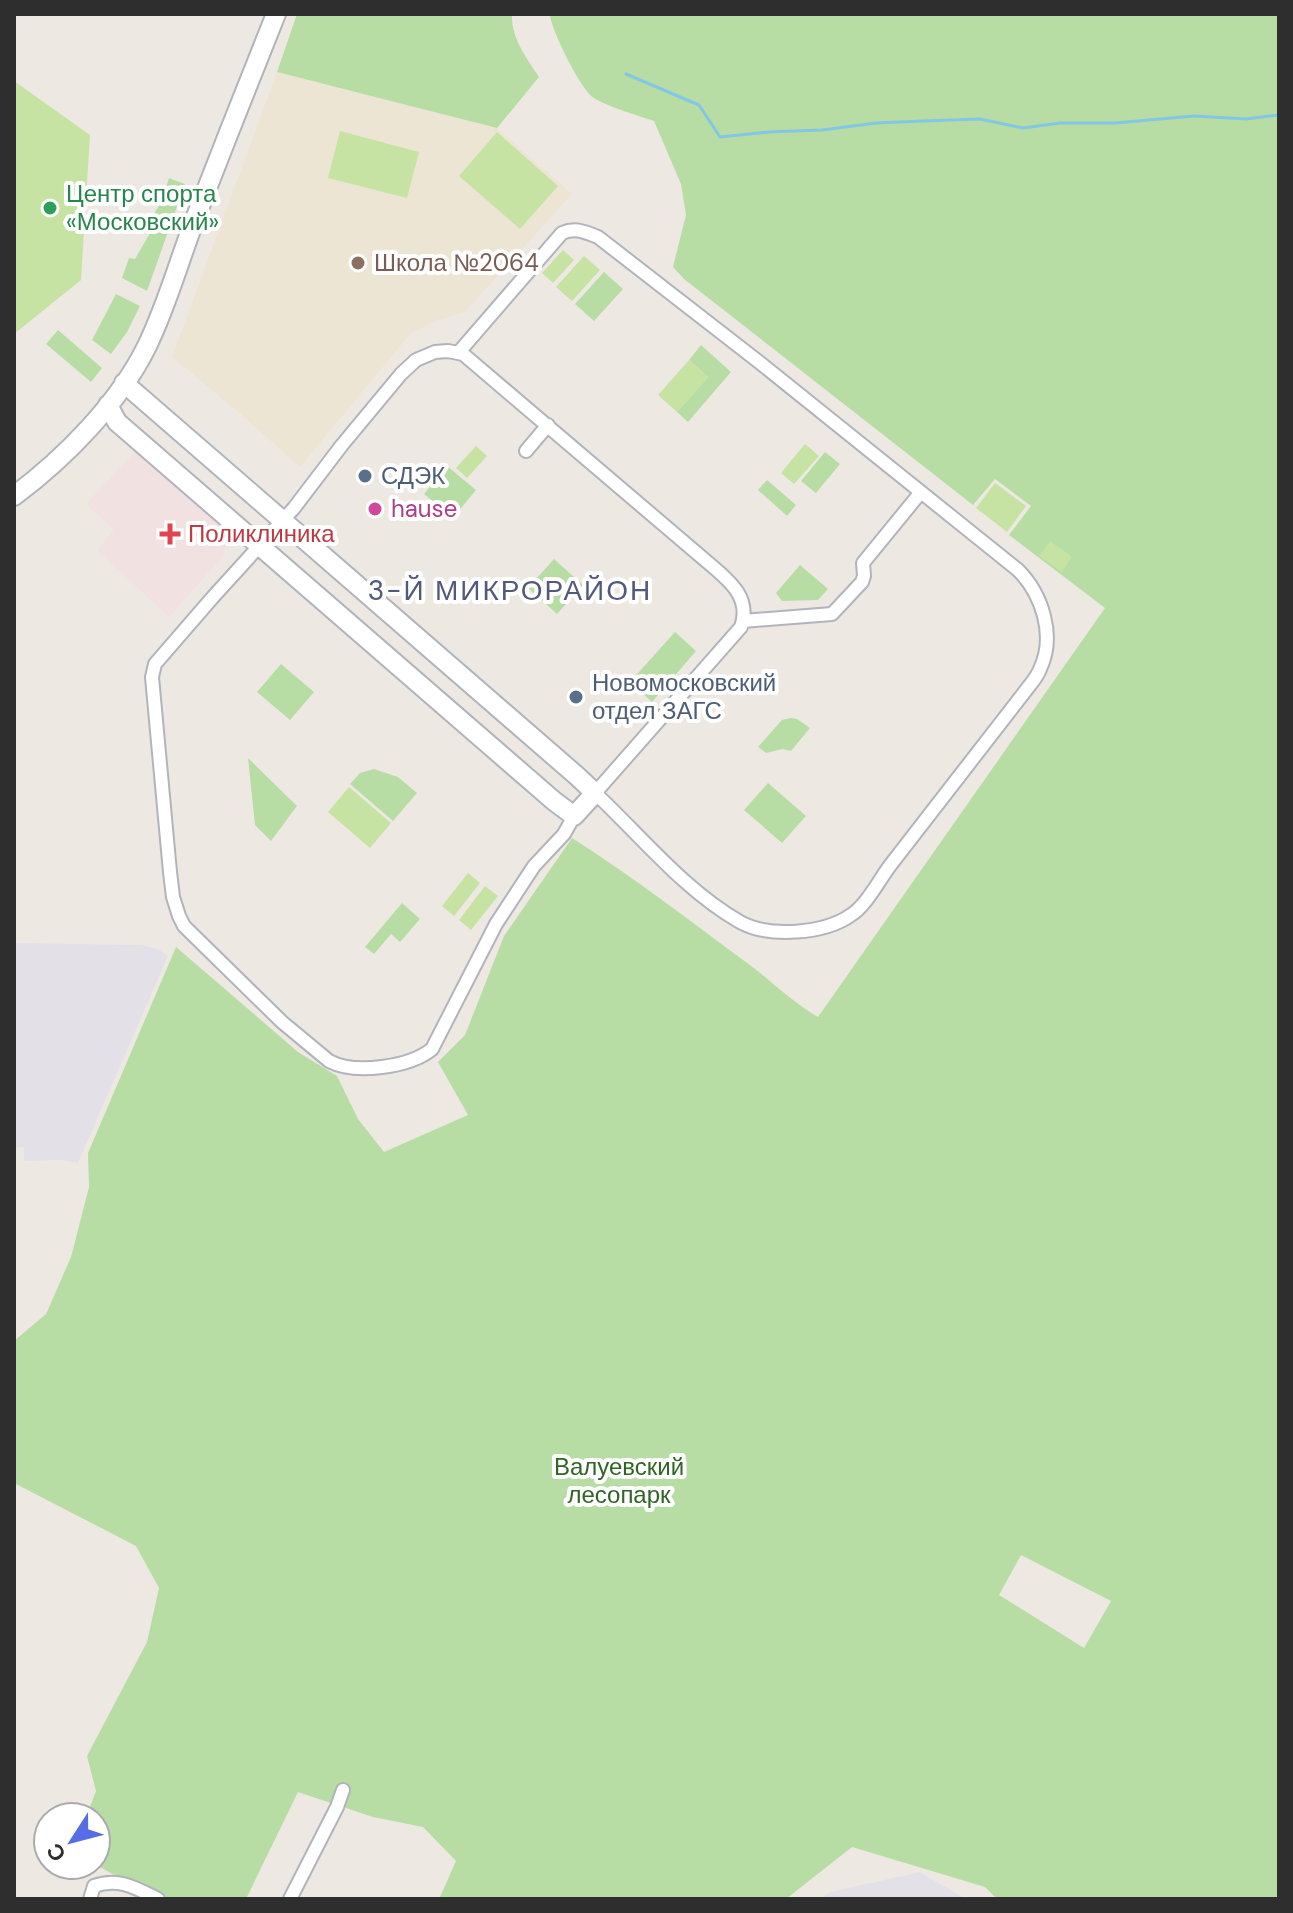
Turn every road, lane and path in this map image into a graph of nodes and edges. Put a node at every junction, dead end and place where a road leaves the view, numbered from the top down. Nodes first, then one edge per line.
1 (276, 14) edge
2 (459, 352) junction
3 (124, 383) junction
4 (108, 405) junction
5 (548, 425) junction
6 (526, 451) dead end
7 (921, 492) junction
8 (14, 496) edge
9 (281, 520) junction
10 (260, 545) junction
11 (743, 621) junction
12 (595, 793) junction
13 (574, 816) junction
14 (343, 1790) dead end
15 (90, 1899) edge
16 (158, 1899) edge
17 (290, 1899) edge

1 - 3 street
2 - 5 street
2 - 7 street
2 - 9 street
3 - 4 street
3 - 9 street
4 - 8 street
4 - 10 street
5 - 6 street
5 - 11 street
7 - 11 street
7 - 12 street
9 - 10 street
9 - 12 street
10 - 13 street
10 - 13 street
11 - 12 street
12 - 13 street
14 - 17 street
15 - 16 street

